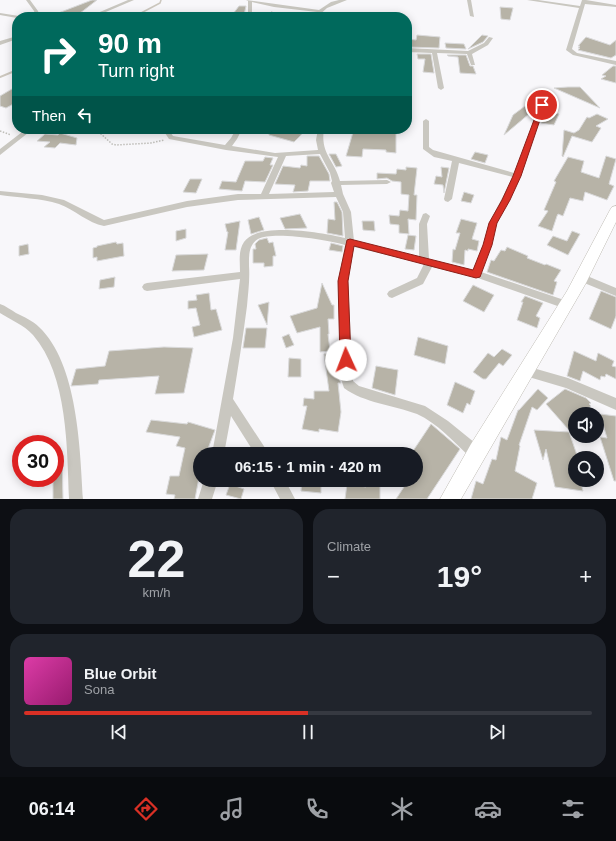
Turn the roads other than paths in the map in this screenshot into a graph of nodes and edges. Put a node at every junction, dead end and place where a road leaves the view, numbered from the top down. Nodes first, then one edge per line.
1 (28, 0) edge
2 (132, 0) edge
3 (249, 0) edge
4 (346, 0) edge
5 (470, 0) edge
6 (528, 0) edge
7 (582, 3) edge
8 (616, 6) edge
9 (36, 12) edge
10 (102, 12) edge
11 (250, 12) edge
12 (319, 12) joint
13 (0, 14) edge
14 (12, 16) edge
15 (472, 16) dead end
16 (491, 38) dead end
17 (12, 39) edge
18 (0, 43) edge
19 (412, 50) edge
20 (434, 51) junction
21 (469, 53) junction
22 (616, 62) edge
23 (473, 64) dead end
24 (441, 88) dead end
25 (542, 105) dead end
26 (426, 121) dead end
27 (24, 134) edge
28 (169, 134) edge
29 (236, 134) edge
30 (320, 134) edge
31 (226, 148) junction
32 (322, 152) junction
33 (0, 153) edge
34 (283, 155) junction
35 (456, 160) junction
36 (517, 176) junction
37 (387, 182) dead end
38 (335, 183) junction
39 (0, 193) edge
40 (339, 194) junction
41 (264, 195) junction
42 (448, 199) dead end
43 (616, 210) edge
44 (426, 216) dead end
45 (350, 242) junction
46 (427, 261) junction
47 (476, 274) junction
48 (245, 275) junction
49 (580, 277) junction
50 (147, 288) dead end
51 (616, 292) edge
52 (392, 294) dead end
53 (566, 305) junction
54 (0, 308) edge
55 (526, 371) junction
56 (227, 400) junction
57 (616, 404) edge
58 (219, 447) edge
59 (258, 447) edge
60 (475, 452) junction
61 (209, 487) edge
62 (281, 487) edge
63 (76, 499) edge
64 (205, 499) edge
65 (288, 499) edge
66 (450, 499) edge

1 - 9 street
2 - 10 street
3 - 11 street
3 - 12 street
4 - 12 street
5 - 15 street
6 - 7 street
7 - 8 street
7 - 22 street
13 - 14 street
16 - 21 street
17 - 18 street
19 - 20 street
20 - 21 street
20 - 24 street
21 - 23 street
25 - 36 street
26 - 35 street
27 - 33 street
28 - 31 street
29 - 31 street
30 - 32 street
31 - 34 street
32 - 34 street
32 - 38 street
34 - 41 street
35 - 36 street
35 - 42 street
36 - 47 street
37 - 38 street
38 - 40 street
39 - 41 street
40 - 41 street
40 - 45 street
43 - 49 street
44 - 46 street
45 - 46 street
45 - 48 street
45 - 60 street
46 - 47 street
46 - 52 street
47 - 53 street
48 - 50 street
48 - 56 street
49 - 51 street
49 - 53 street
53 - 55 street
54 - 63 street
55 - 57 street
55 - 60 street
56 - 58 street
56 - 59 street
60 - 66 street
61 - 64 street
62 - 65 street

